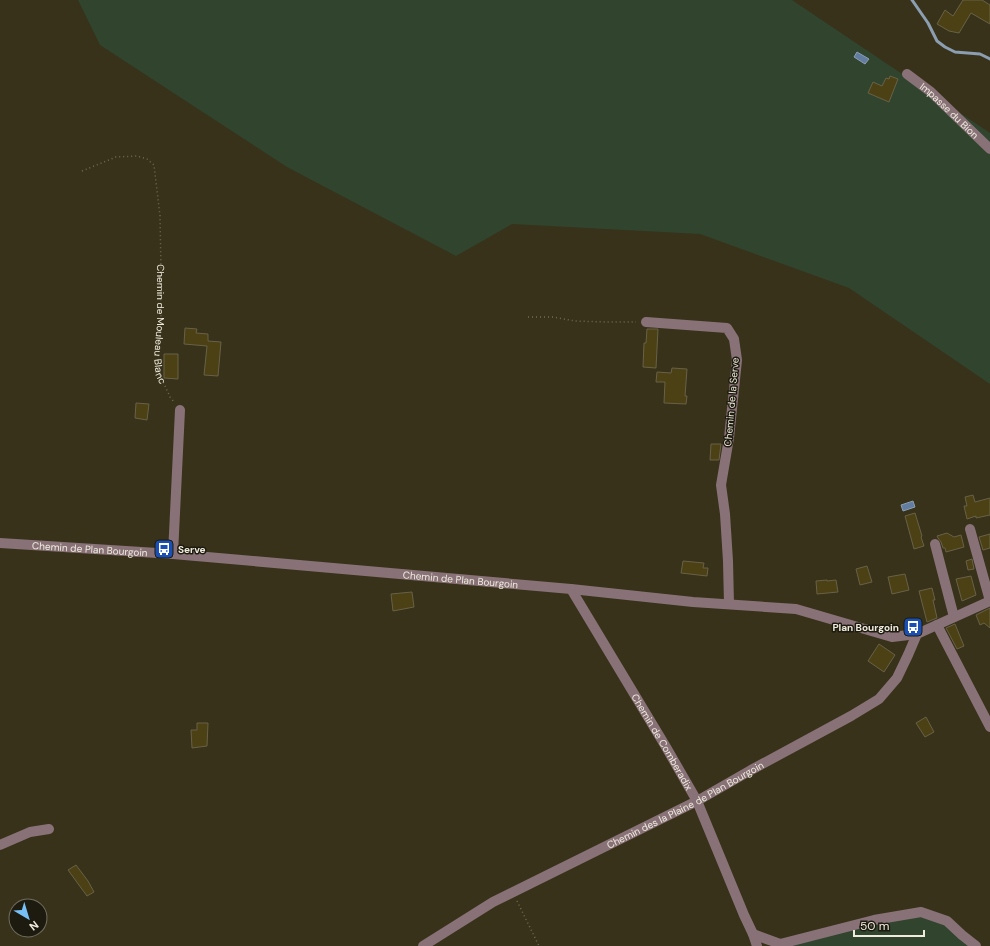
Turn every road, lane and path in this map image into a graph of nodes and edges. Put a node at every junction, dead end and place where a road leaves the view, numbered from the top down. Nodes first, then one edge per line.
1 (907, 74) dead end
2 (990, 149) edge
3 (82, 171) dead end
4 (528, 317) dead end
5 (646, 322) joint
6 (180, 410) joint
7 (970, 528) dead end
8 (0, 543) edge
9 (935, 544) dead end
10 (174, 554) junction
11 (571, 589) junction
12 (990, 601) edge
13 (729, 604) junction
14 (954, 616) junction
15 (937, 625) junction
16 (917, 634) junction
17 (990, 727) edge
18 (697, 801) junction
19 (49, 829) dead end
20 (0, 845) edge
21 (512, 893) junction
22 (753, 934) junction
23 (423, 946) edge
24 (539, 946) edge
25 (757, 946) edge
26 (976, 946) edge

1 - 2 street, Impasse du Bion
3 - 6 path, Chemin de Mouleau Blanc
4 - 5 path
5 - 13 street, Chemin de la Serve
6 - 10 street
7 - 12 street
8 - 10 street, Chemin de Plan Bourgoin
9 - 14 street
10 - 11 street, Chemin de Plan Bourgoin
11 - 13 street, Chemin de Plan Bourgoin
11 - 18 street, Chemin de Comberadix
12 - 14 street, Chemin de Plan Bourgoin
13 - 16 street, Chemin de Plan Bourgoin
14 - 15 street, Chemin de Plan Bourgoin
15 - 16 street, Chemin de Plan Bourgoin
15 - 17 street
16 - 18 street, Chemin des la Plaine de Plan Bourgoin
18 - 21 street, Chemin des la Plaine de Plan Bourgoin
18 - 22 street, Chemin de Comberadix
19 - 20 street
21 - 23 street, Chemin des la Plaine de Plan Bourgoin
21 - 24 path
22 - 25 street, Chemin de Comberadix
22 - 26 street

